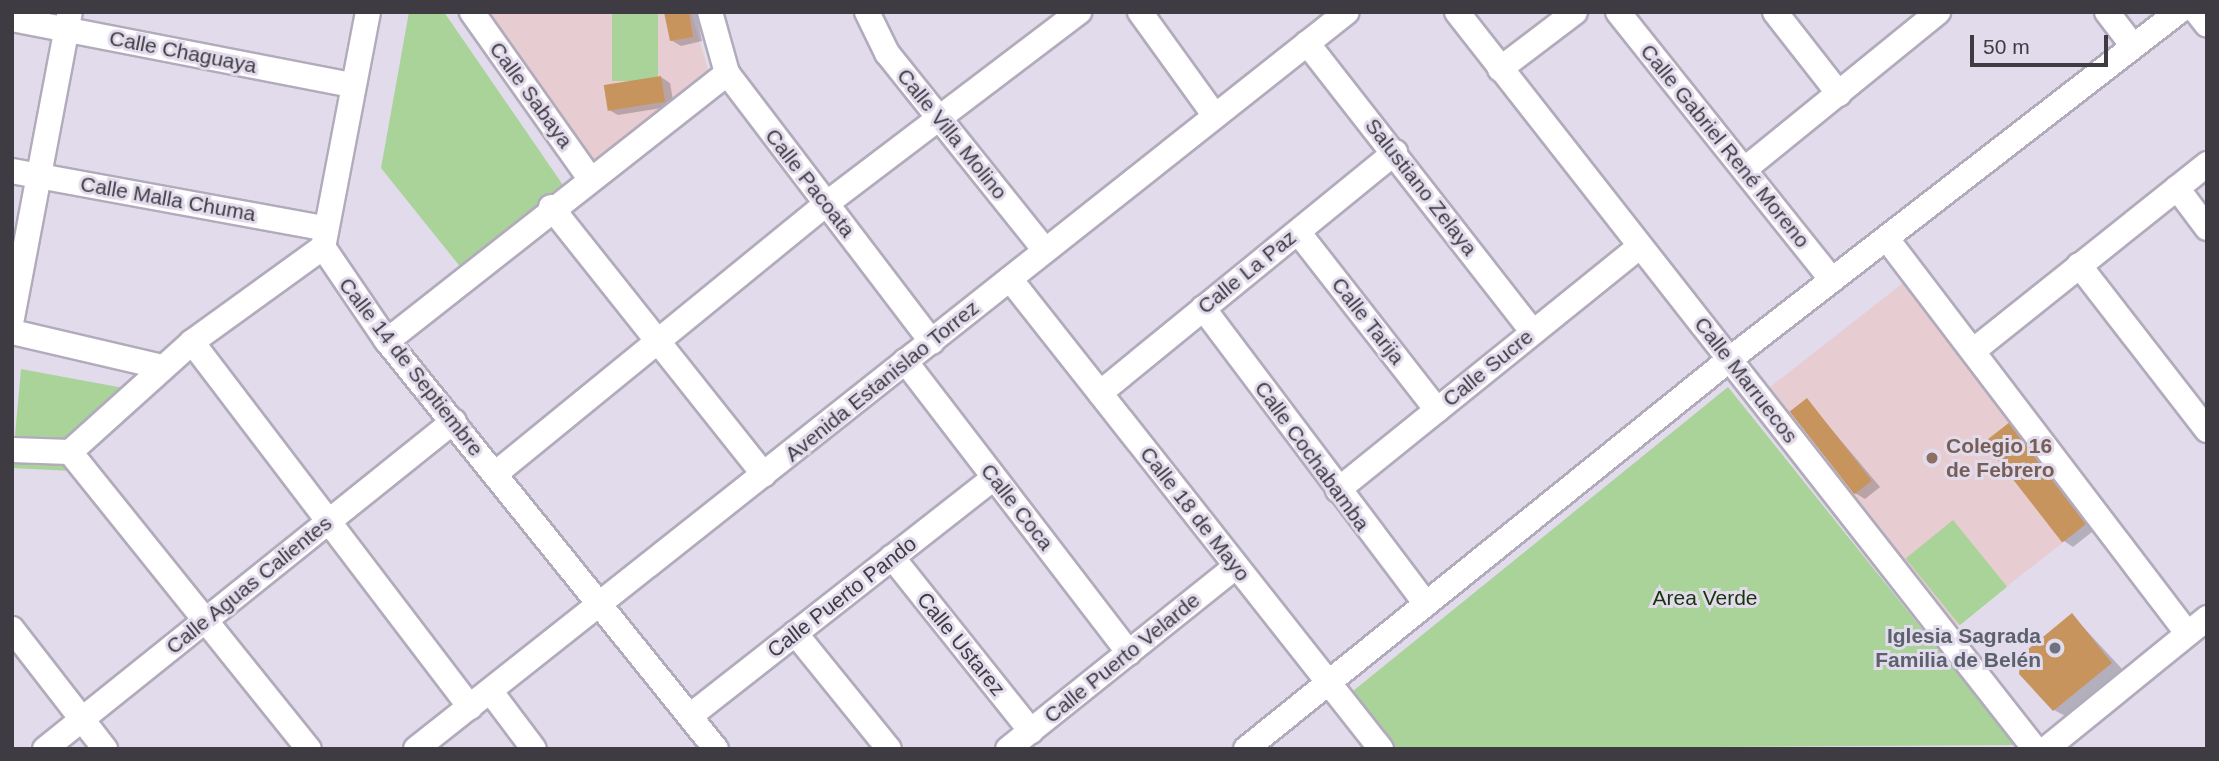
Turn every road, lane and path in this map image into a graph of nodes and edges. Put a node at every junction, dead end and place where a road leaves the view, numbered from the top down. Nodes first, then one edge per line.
1 (368, 12) edge
2 (472, 12) edge
3 (710, 12) edge
4 (867, 12) edge
5 (1079, 12) edge
6 (1140, 12) edge
7 (1457, 12) edge
8 (1575, 12) edge
9 (1618, 12) edge
10 (1775, 12) edge
11 (1938, 12) edge
12 (2107, 12) edge
13 (2178, 12) edge
14 (2197, 12) edge
15 (1345, 13) edge
16 (12, 19) edge
17 (68, 21) edge
18 (2207, 25) edge
19 (1307, 43) junction
20 (2133, 46) junction
21 (1500, 69) junction
22 (727, 74) junction
23 (354, 85) junction
24 (1839, 94) junction
25 (1215, 116) junction
26 (941, 120) junction
27 (1395, 152) junction
28 (2207, 163) edge
29 (1745, 169) junction
30 (12, 171) edge
31 (39, 176) junction
32 (589, 177) junction
33 (2177, 188) junction
34 (826, 204) junction
35 (551, 207) junction
36 (2207, 228) edge
37 (1298, 232) junction
38 (323, 237) junction
39 (1887, 239) junction
40 (1639, 247) junction
41 (1045, 250) junction
42 (2079, 265) junction
43 (1010, 279) junction
44 (1832, 280) junction
45 (1203, 308) junction
46 (12, 318) edge
47 (12, 332) edge
48 (1533, 332) junction
49 (387, 341) junction
50 (192, 342) junction
51 (932, 342) junction
52 (657, 344) junction
53 (1973, 351) junction
54 (1730, 359) junction
55 (905, 361) junction
56 (162, 368) junction
57 (1100, 393) junction
58 (1437, 410) junction
59 (454, 421) junction
60 (2205, 425) edge
61 (12, 450) edge
62 (70, 452) junction
63 (495, 474) junction
64 (764, 475) junction
65 (994, 478) junction
66 (1338, 490) junction
67 (327, 522) junction
68 (892, 557) junction
69 (1235, 566) junction
70 (1425, 603) junction
71 (600, 604) junction
72 (205, 623) junction
73 (2197, 626) edge
74 (12, 629) edge
75 (795, 633) junction
76 (1129, 653) junction
77 (1329, 681) junction
78 (491, 692) junction
79 (470, 707) junction
80 (690, 716) junction
81 (81, 720) junction
82 (1031, 731) junction
83 (45, 749) edge
84 (105, 749) edge
85 (309, 749) edge
86 (416, 749) edge
87 (534, 749) edge
88 (716, 749) edge
89 (889, 749) edge
90 (1008, 749) edge
91 (1246, 749) edge
92 (1381, 749) edge
93 (2035, 749) edge
94 (2046, 749) edge

1 - 23 street
2 - 32 street, Calle Sabaya
3 - 22 street, Calle Pacoata
4 - 26 street, Calle Villa Molino
5 - 26 street
6 - 25 street
7 - 21 street, Calle Marruecos
8 - 21 street
9 - 29 street, Calle Gabriel René Moreno
10 - 24 street
11 - 24 street
12 - 20 street
13 - 20 street
14 - 18 street
15 - 19 street, Avenida Estanislao Torrez
16 - 17 street, Calle Chaguaya
17 - 23 street, Calle Chaguaya
17 - 31 street
19 - 25 street, Avenida Estanislao Torrez
19 - 27 street, Salustiano Zelaya
20 - 39 street
21 - 40 street, Calle Marruecos
22 - 32 street
22 - 34 street, Calle Pacoata
23 - 38 street
24 - 29 street
25 - 41 street, Avenida Estanislao Torrez
26 - 34 street
26 - 41 street, Calle Villa Molino
27 - 37 street, Calle La Paz
27 - 48 street, Salustiano Zelaya
28 - 33 street
29 - 44 street, Calle Gabriel René Moreno
30 - 31 street, Calle Malla Chuma
31 - 38 street, Calle Malla Chuma
31 - 46 street
32 - 35 street
33 - 36 street
33 - 42 street
34 - 51 street, Calle Pacoata
34 - 52 street
35 - 49 street
35 - 52 street
37 - 45 street, Calle La Paz
37 - 58 street, Calle Tarija
38 - 49 street, Calle 14 de Septiembre
38 - 50 street
39 - 44 street
39 - 53 street
40 - 48 street, Calle Sucre
40 - 54 street, Calle Marruecos
41 - 43 street, Avenida Estanislao Torrez
42 - 53 street
42 - 60 street
43 - 51 street, Avenida Estanislao Torrez
43 - 57 street, Calle 18 de Mayo
44 - 54 street
45 - 57 street, Calle La Paz
45 - 66 street, Calle Cochabamba
47 - 56 street
48 - 58 street, Calle Sucre
49 - 59 street, Calle 14 de Septiembre
50 - 56 street
50 - 67 street
51 - 55 street, Avenida Estanislao Torrez
52 - 63 street
52 - 64 street
53 - 73 street
54 - 70 street
54 - 93 street, Calle Marruecos
55 - 64 street, Avenida Estanislao Torrez
55 - 65 street, Calle Coca
56 - 62 street
57 - 69 street, Calle 18 de Mayo
58 - 66 street, Calle Sucre
59 - 63 street, Calle 14 de Septiembre
59 - 67 street, Calle Aguas Calientes
61 - 62 street
62 - 72 street
63 - 71 street, Calle 14 de Septiembre
64 - 71 street, Avenida Estanislao Torrez
65 - 68 street, Calle Puerto Pando
65 - 76 street, Calle Coca
66 - 70 street, Calle Cochabamba
67 - 72 street, Calle Aguas Calientes
67 - 79 street
68 - 75 street, Calle Puerto Pando
68 - 82 street, Calle Ustarez
69 - 76 street, Calle Puerto Velarde
69 - 77 street, Calle 18 de Mayo
70 - 77 street
71 - 78 street, Avenida Estanislao Torrez
71 - 80 street, Calle 14 de Septiembre
72 - 81 street, Calle Aguas Calientes
72 - 85 street
73 - 94 street
74 - 81 street
75 - 80 street, Calle Puerto Pando
75 - 89 street
76 - 82 street, Calle Puerto Velarde
77 - 91 street
77 - 92 street, Calle 18 de Mayo
78 - 79 street, Avenida Estanislao Torrez
78 - 87 street
79 - 86 street, Avenida Estanislao Torrez
80 - 88 street, Calle 14 de Septiembre
81 - 83 street, Calle Aguas Calientes
81 - 84 street
82 - 90 street, Calle Puerto Velarde

